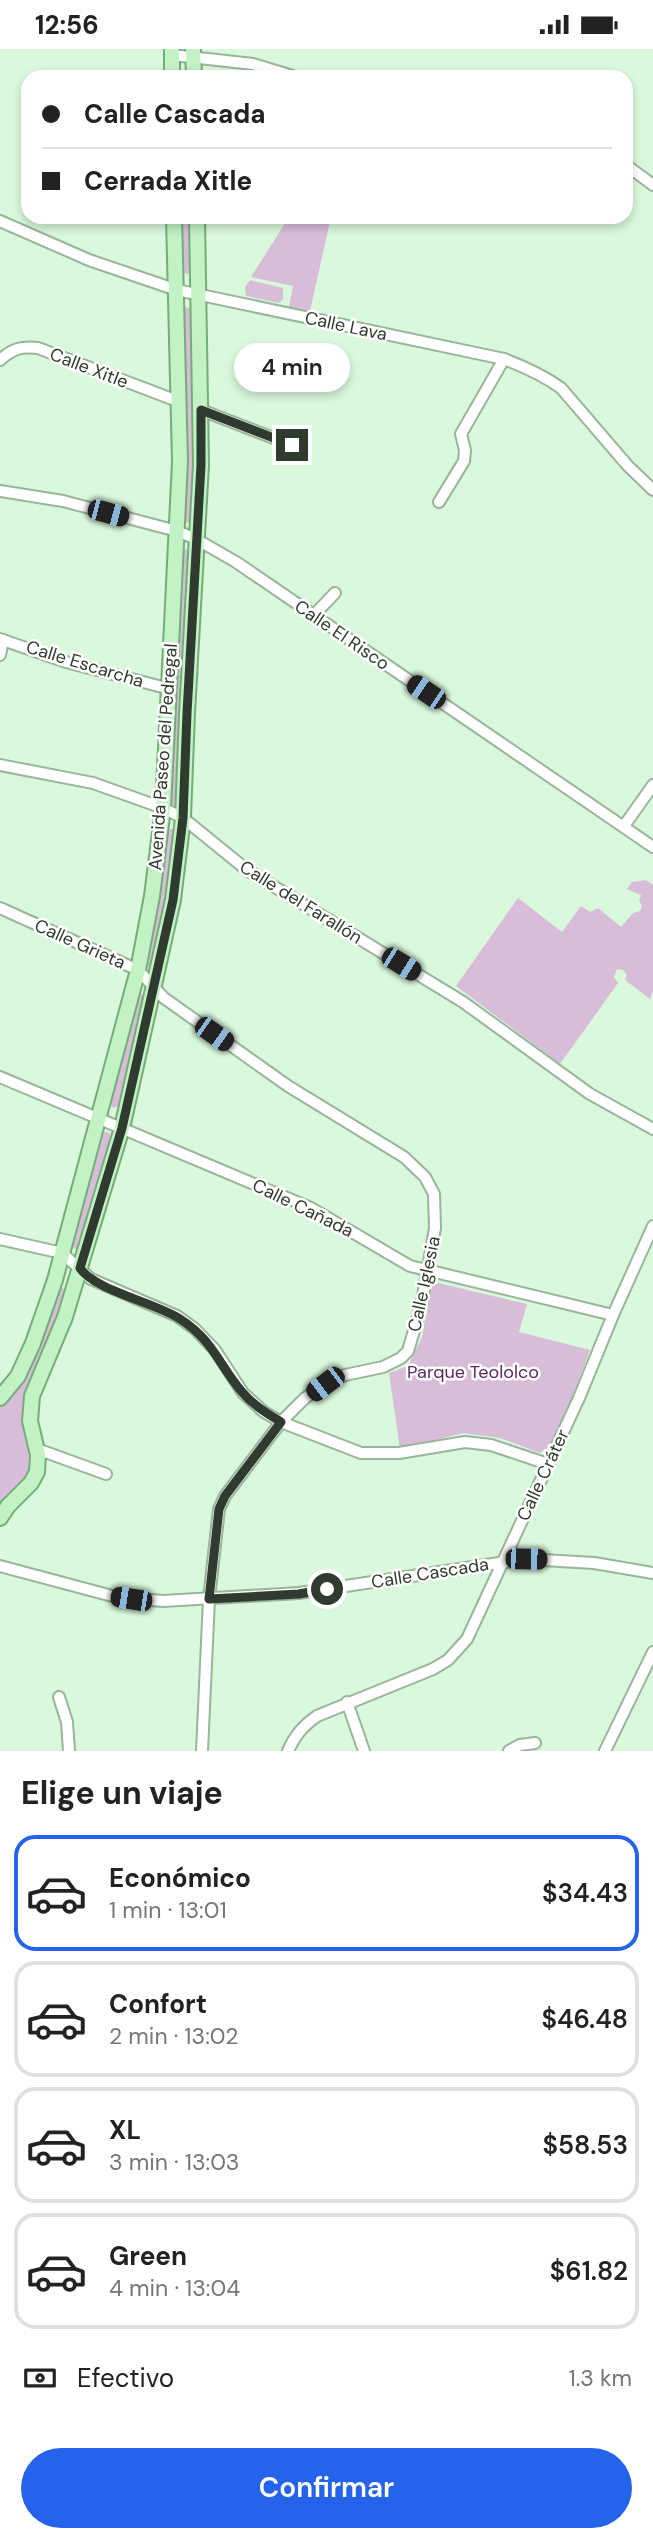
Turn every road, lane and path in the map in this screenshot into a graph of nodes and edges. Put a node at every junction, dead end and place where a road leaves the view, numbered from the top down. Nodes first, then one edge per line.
1 (172, 52) edge
2 (193, 53) edge
3 (172, 70) edge
4 (273, 70) edge
5 (633, 170) edge
6 (653, 185) edge
7 (0, 221) edge
8 (174, 224) edge
9 (197, 224) edge
10 (177, 290) junction
11 (198, 295) junction
12 (504, 359) junction
13 (0, 360) edge
14 (180, 402) junction
15 (201, 410) junction
16 (292, 445) dead end
17 (653, 490) edge
18 (0, 491) edge
19 (439, 502) dead end
20 (177, 531) junction
21 (196, 539) junction
22 (335, 593) dead end
23 (314, 615) junction
24 (1, 639) edge
25 (0, 655) edge
26 (170, 689) junction
27 (0, 765) edge
28 (653, 785) edge
29 (163, 808) junction
30 (183, 818) junction
31 (624, 826) junction
32 (653, 847) edge
33 (0, 908) edge
34 (138, 970) junction
35 (155, 987) junction
36 (0, 1077) edge
37 (97, 1118) junction
38 (122, 1128) junction
39 (653, 1129) edge
40 (653, 1226) edge
41 (0, 1239) edge
42 (62, 1253) junction
43 (80, 1268) junction
44 (427, 1271) junction
45 (612, 1315) junction
46 (0, 1398) edge
47 (281, 1422) junction
48 (37, 1449) junction
49 (548, 1464) junction
50 (106, 1474) dead end
51 (0, 1518) edge
52 (503, 1562) junction
53 (0, 1566) edge
54 (653, 1573) edge
55 (209, 1599) junction
56 (653, 1652) edge
57 (60, 1697) dead end
58 (347, 1702) junction
59 (534, 1743) dead end
60 (69, 1751) edge
61 (202, 1751) edge
62 (288, 1751) edge
63 (364, 1751) edge
64 (509, 1751) edge
65 (605, 1751) edge

1 - 2 street
1 - 3 main road
2 - 4 street
5 - 6 street
7 - 10 street, Calle Lava
8 - 10 main road, Avenida Paseo del Pedregal
9 - 11 main road, Avenida Paseo del Pedregal
10 - 11 street, Calle Lava
10 - 14 main road, Avenida Paseo del Pedregal
11 - 12 street, Calle Lava
11 - 15 main road, Avenida Paseo del Pedregal
12 - 17 street, Calle Lava
12 - 19 street
13 - 14 street, Calle Xitle
14 - 20 main road, Avenida Paseo del Pedregal
15 - 16 street
15 - 21 main road, Avenida Paseo del Pedregal
18 - 20 street, Calle El Risco
20 - 21 street, Calle El Risco
20 - 26 main road, Avenida Paseo del Pedregal
21 - 23 street, Calle El Risco
21 - 30 main road, Avenida Paseo del Pedregal
22 - 23 street
23 - 31 street, Calle El Risco
24 - 25 street
24 - 26 street, Calle Escarcha
26 - 29 main road, Avenida Paseo del Pedregal
27 - 29 street, Calle del Farallón
28 - 31 street
29 - 30 street, Calle del Farallón
29 - 34 main road, Avenida Paseo del Pedregal
30 - 35 main road, Avenida Paseo del Pedregal
30 - 39 street, Calle del Farallón
31 - 32 street, Calle El Risco
33 - 34 street, Calle Grieta
34 - 35 street, Calle Grieta
34 - 37 main road, Avenida Paseo del Pedregal
35 - 38 main road, Avenida Paseo del Pedregal
35 - 44 street, Calle Iglesia
36 - 37 street, Calle Cañada
37 - 38 street, Calle Cañada
37 - 42 main road, Avenida Paseo del Pedregal
38 - 43 main road, Avenida Paseo del Pedregal
38 - 44 street, Calle Cañada
40 - 45 street, Calle Cráter
41 - 42 street
42 - 43 street
42 - 46 main road, Avenida Paseo del Pedregal
43 - 47 street
43 - 48 main road, Avenida Paseo del Pedregal
44 - 45 street, Calle Cañada
44 - 47 street, Calle Iglesia
45 - 49 street, Calle Cráter
47 - 49 street
47 - 55 street, Calle Iglesia
48 - 50 street
48 - 51 main road, Avenida Paseo del Pedregal
49 - 52 street, Calle Cráter
52 - 54 street, Calle Cascada
52 - 55 street, Calle Cascada
52 - 58 street, Calle Cráter
53 - 55 street, Calle Cascada
55 - 61 street, Calle Iglesia
56 - 65 street
57 - 60 street
58 - 62 street, Calle Cráter
58 - 63 street
59 - 64 street

